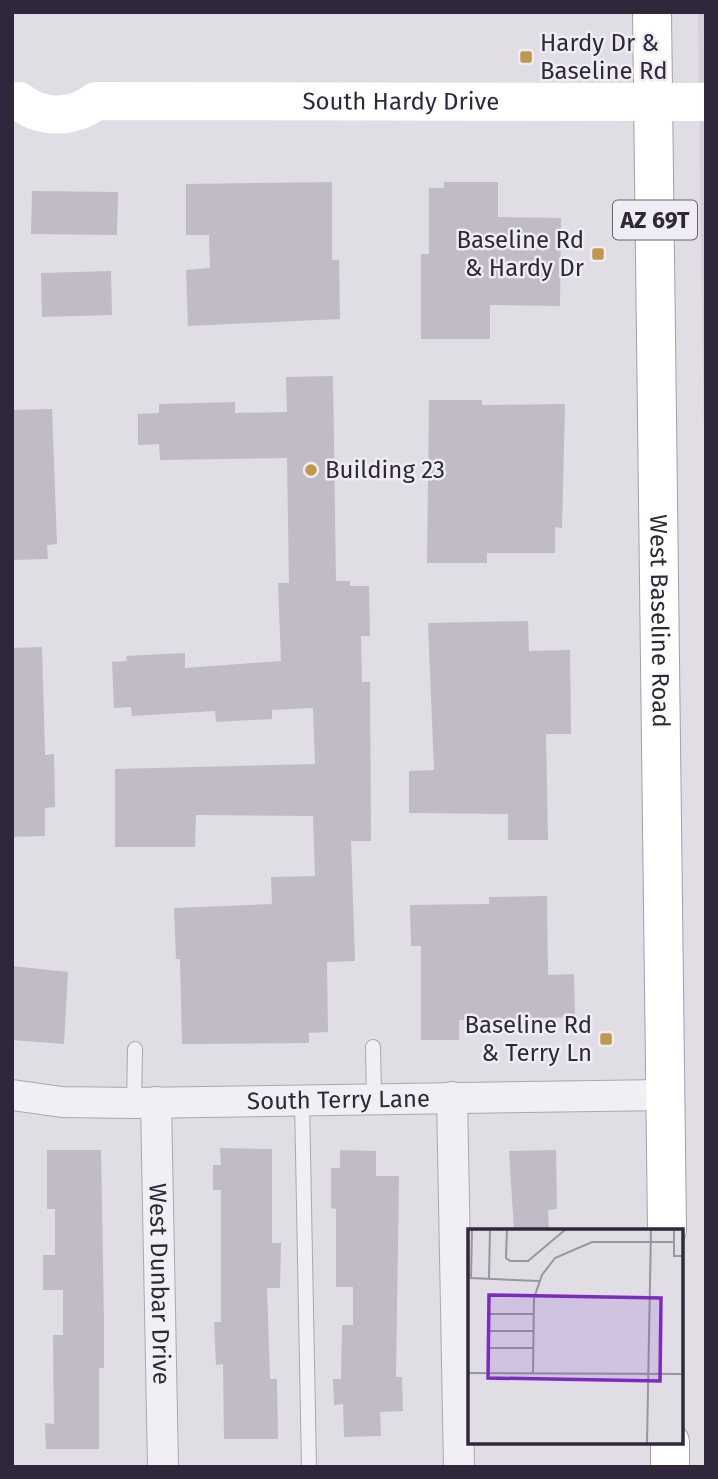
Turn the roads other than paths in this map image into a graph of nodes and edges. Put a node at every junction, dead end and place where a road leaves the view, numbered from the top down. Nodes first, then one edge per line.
1 (652, 12) edge
2 (15, 101) edge
3 (706, 102) edge
4 (653, 103) junction
5 (373, 1047) dead end
6 (135, 1049) dead end
7 (12, 1095) edge
8 (665, 1095) junction
9 (452, 1097) junction
10 (374, 1098) junction
11 (302, 1100) junction
12 (145, 1102) junction
13 (667, 1229) edge
14 (670, 1444) edge
15 (163, 1467) edge
16 (309, 1467) edge
17 (459, 1467) edge
18 (670, 1467) edge

1 - 4 main road, West Baseline Road / AZ 69T
2 - 4 main road, South Hardy Drive
3 - 4 main road, South Hardy Drive
4 - 8 main road, West Baseline Road / AZ 69T
5 - 10 lane
6 - 12 lane
7 - 12 street, South Terry Lane
8 - 9 street, South Terry Lane
8 - 13 main road, West Baseline Road / AZ 69T
9 - 10 street, South Terry Lane
9 - 17 street
10 - 11 street, South Terry Lane
11 - 12 street, South Terry Lane
11 - 16 lane
12 - 15 street, West Dunbar Drive
14 - 18 main road

